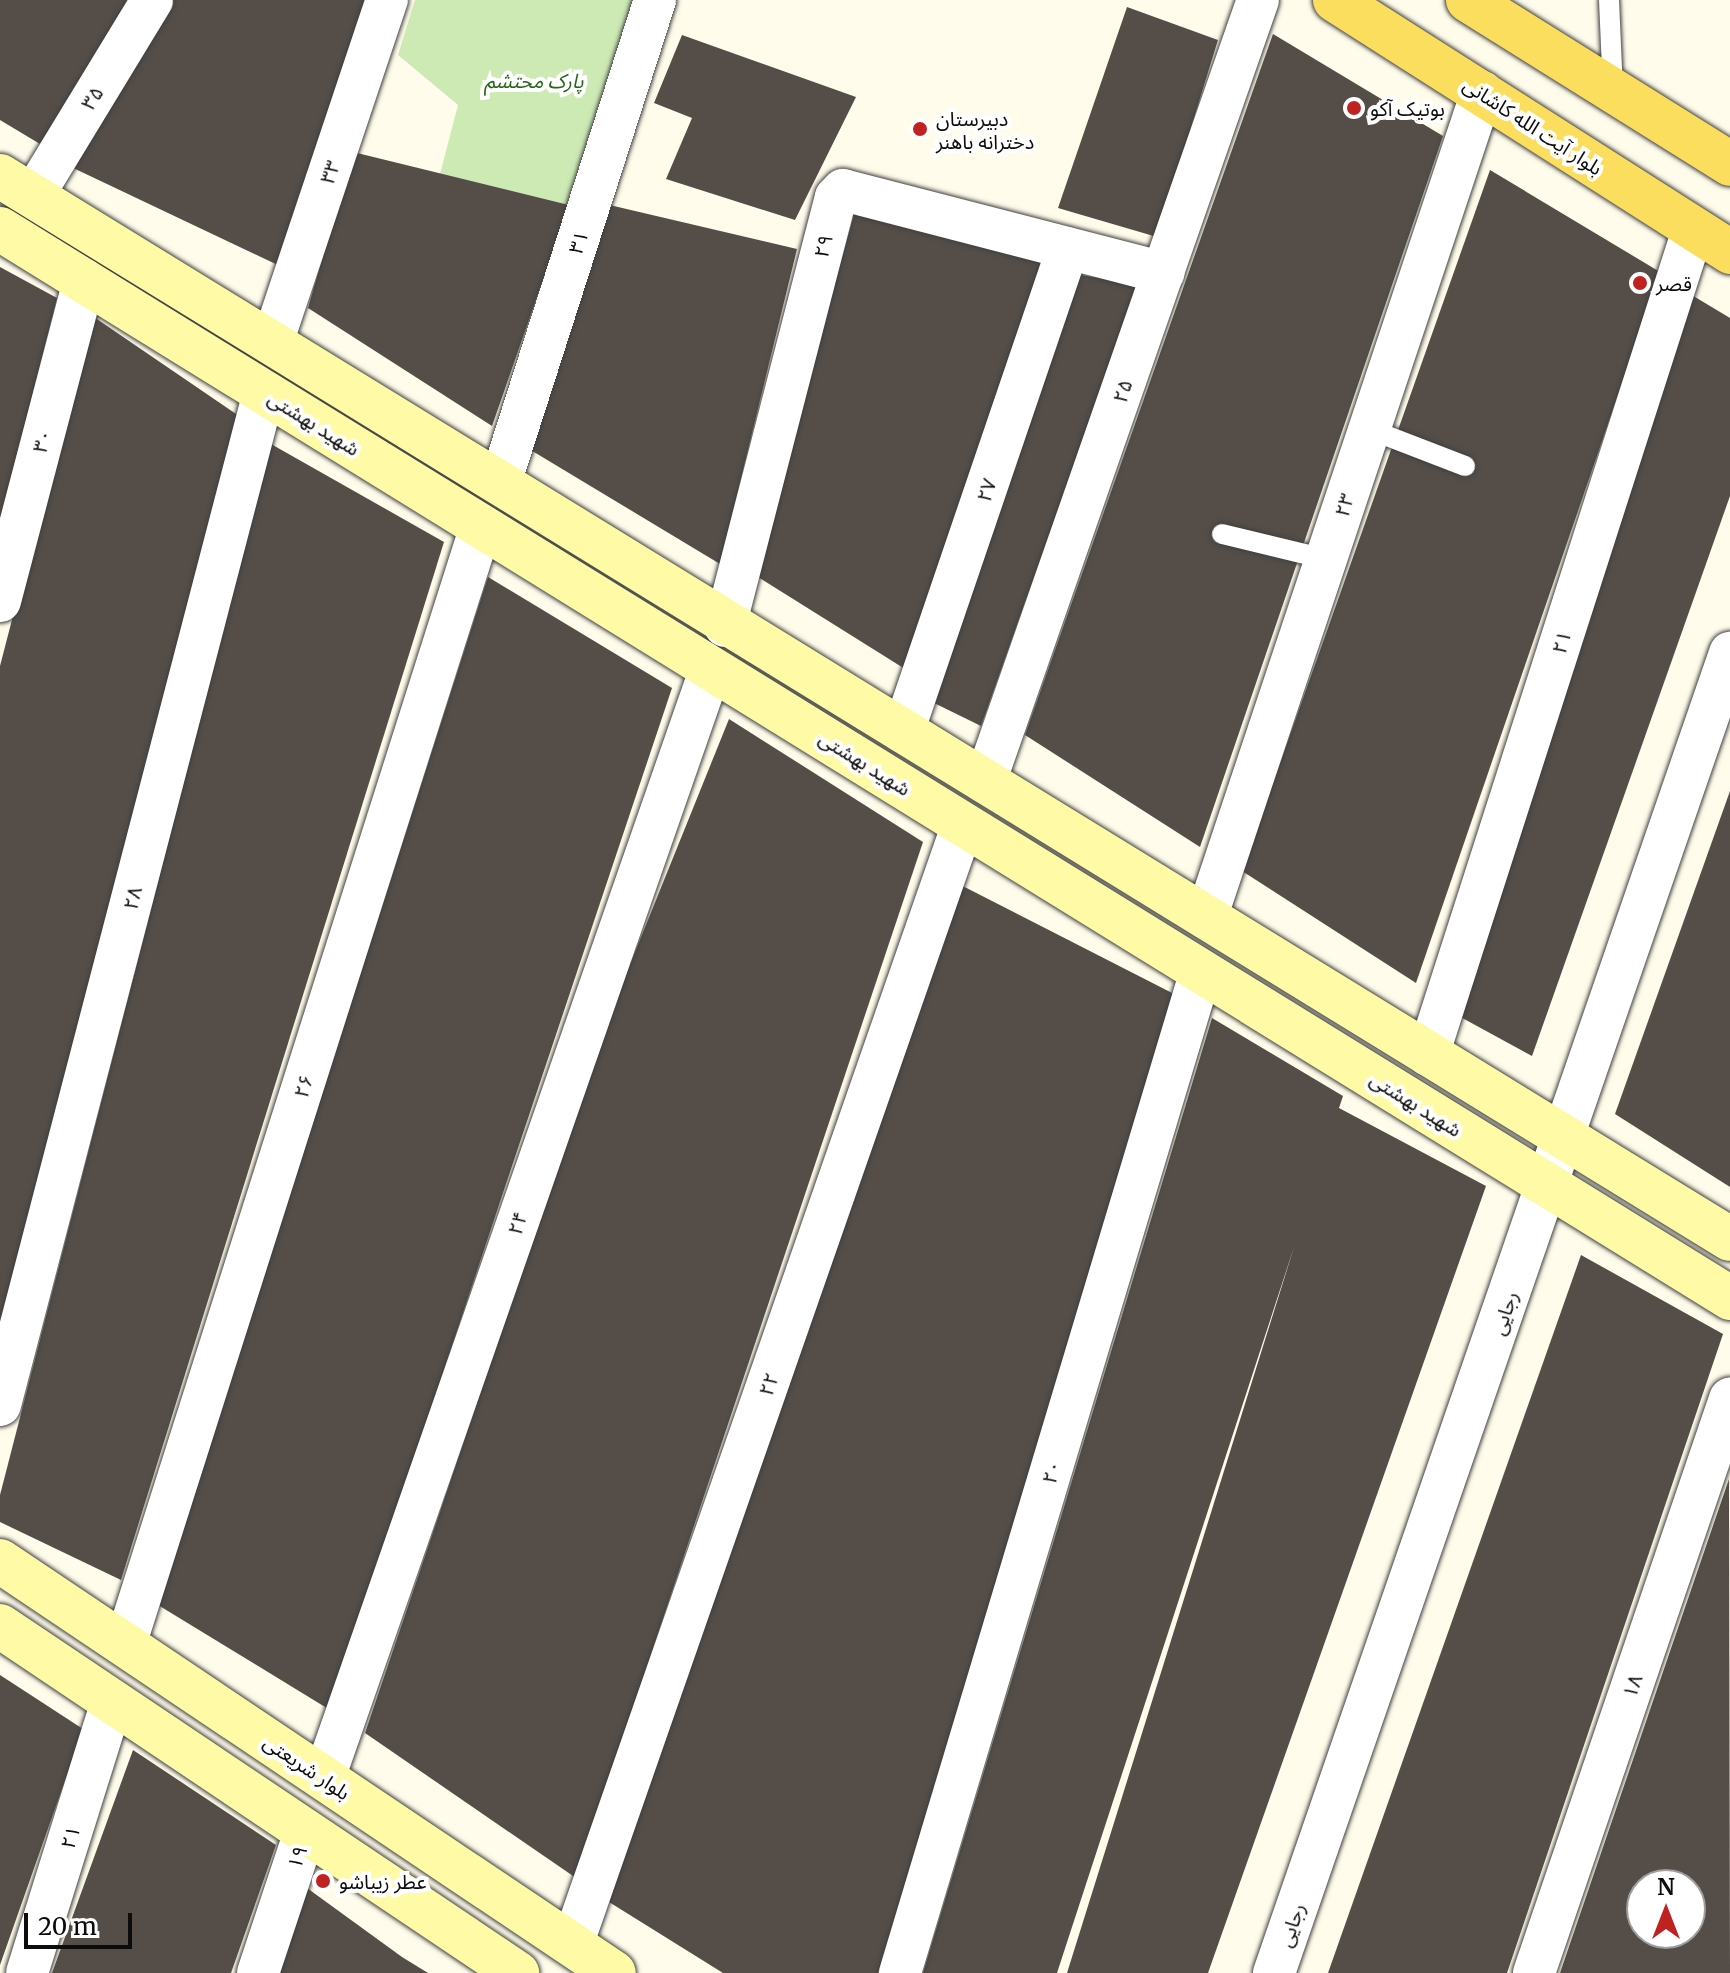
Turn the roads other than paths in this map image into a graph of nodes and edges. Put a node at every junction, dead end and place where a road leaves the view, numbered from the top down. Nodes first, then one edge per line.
1 (152, 0) edge
2 (387, 0) edge
3 (655, 0) edge
4 (1258, 0) edge
5 (1335, 0) edge
6 (1468, 0) edge
7 (1609, 0) edge
8 (1613, 90) junction
9 (1482, 92) junction
10 (1730, 164) edge
11 (16, 186) edge
12 (0, 229) edge
13 (1693, 230) junction
14 (1068, 248) junction
15 (1730, 252) edge
16 (1163, 273) junction
17 (84, 280) junction
18 (272, 343) junction
19 (264, 392) junction
20 (1369, 429) junction
21 (1465, 466) dead end
22 (500, 483) junction
23 (481, 526) junction
24 (1222, 534) dead end
25 (1325, 559) junction
26 (0, 601) edge
27 (725, 626) junction
28 (1730, 653) edge
29 (711, 668) junction
30 (903, 732) junction
31 (985, 782) junction
32 (963, 824) junction
33 (1206, 918) junction
34 (1201, 971) junction
35 (1428, 1055) junction
36 (1566, 1134) junction
37 (1548, 1185) junction
38 (1730, 1239) edge
39 (1730, 1298) edge
40 (1730, 1399) edge
41 (0, 1405) edge
42 (0, 1561) edge
43 (0, 1626) edge
44 (125, 1645) junction
45 (112, 1701) junction
46 (324, 1778) junction
47 (305, 1832) junction
48 (572, 1945) junction
49 (27, 1973) edge
50 (258, 1973) edge
51 (517, 1973) edge
52 (614, 1973) edge
53 (900, 1973) edge
54 (1274, 1973) edge
55 (1534, 1973) edge

1 - 11 street, ۳۵
2 - 18 street, ۳۳
3 - 22 street, ۳۱
4 - 16 street, ۲۵
5 - 9 main road, بلوار آیت الله کاشانی
6 - 8 main road
7 - 8 lane
8 - 10 main road
9 - 13 main road, بلوار آیت الله کاشانی
9 - 20 street, ۲۳
11 - 18 main road
12 - 17 main road, شهید بهشتی
13 - 15 main road, بلوار آیت الله کاشانی
13 - 35 street, ۲۱
14 - 16 street, ۲۹
14 - 27 street, ۲۹
14 - 30 street, ۲۷
16 - 31 street, ۲۵
17 - 19 main road, شهید بهشتی
17 - 26 street, ۳۰
18 - 22 main road
19 - 23 main road, شهید بهشتی
19 - 41 street, ۲۸
20 - 21 lane
20 - 25 street, ۲۳
22 - 27 main road
23 - 29 main road, شهید بهشتی
23 - 44 street, ۲۶
24 - 25 lane
25 - 33 street, ۲۳
27 - 30 main road
28 - 36 street, رجایی
29 - 32 main road, شهید بهشتی
29 - 46 street, ۲۴
30 - 31 main road
31 - 33 main road
32 - 34 main road, شهید بهشتی
32 - 48 street, ۲۲
33 - 35 main road
34 - 37 main road, شهید بهشتی
34 - 53 street, ۲۰
35 - 36 main road
36 - 37 street, رجایی
36 - 38 main road
37 - 39 main road, شهید بهشتی
37 - 54 street, رجایی
40 - 55 street, ۱۸
42 - 44 main road, بلوار شریعتی
43 - 45 main road
44 - 46 main road, بلوار شریعتی
45 - 47 main road
45 - 49 street, ۲۱
46 - 48 main road, بلوار شریعتی
47 - 50 street, ۱۹
47 - 51 main road
48 - 52 main road, بلوار شریعتی

